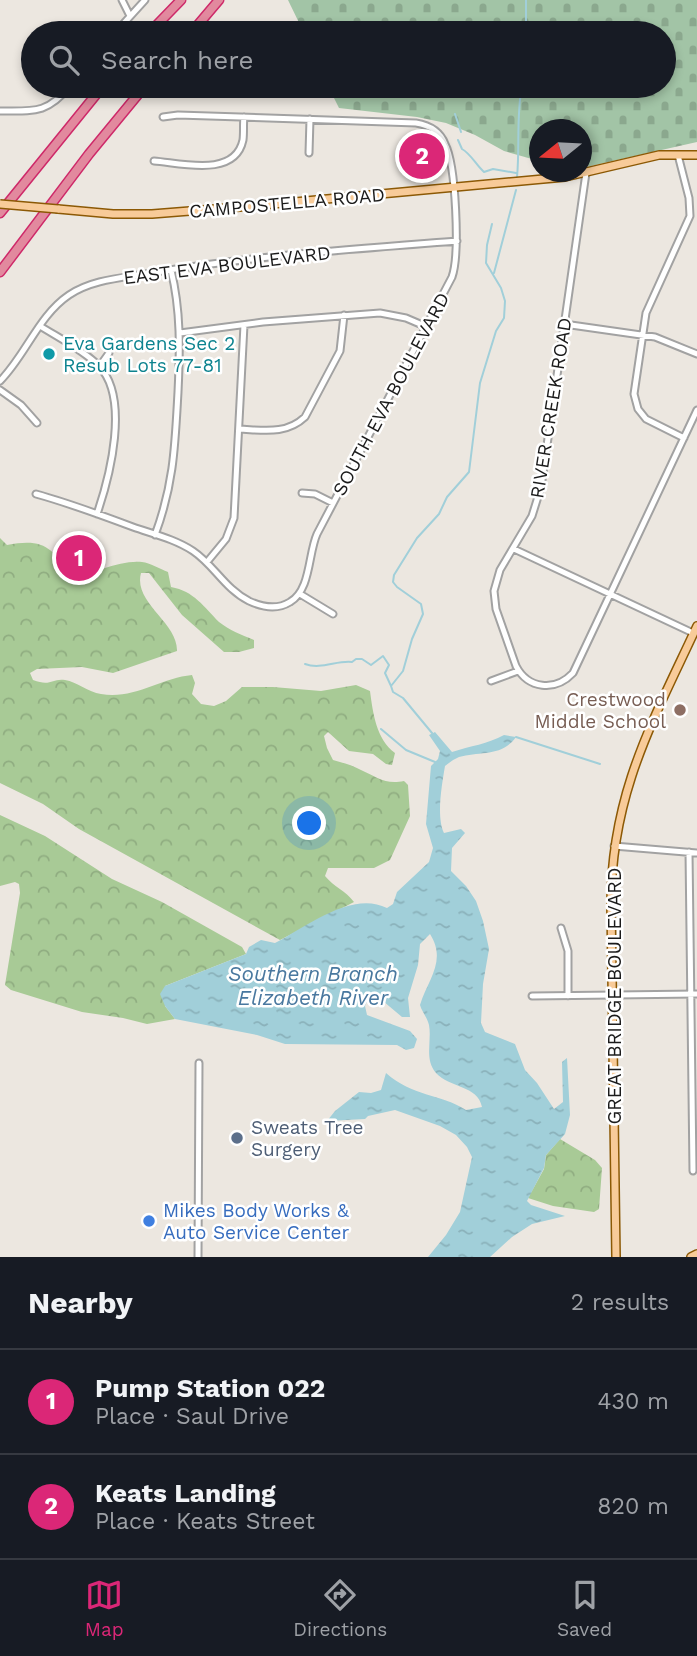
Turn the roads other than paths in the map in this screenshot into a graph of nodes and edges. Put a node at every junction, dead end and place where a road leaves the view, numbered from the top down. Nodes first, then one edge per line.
1 (122, 0) edge
2 (145, 0) edge
3 (180, 0) edge
4 (222, 0) edge
5 (130, 16) junction
6 (126, 21) edge
7 (160, 21) edge
8 (203, 21) edge
9 (59, 98) edge
10 (93, 98) edge
11 (135, 98) edge
12 (0, 111) edge
13 (163, 117) dead end
14 (244, 117) junction
15 (310, 119) junction
16 (309, 153) dead end
17 (678, 154) junction
18 (697, 155) edge
19 (153, 161) dead end
20 (592, 172) edge
21 (529, 179) edge
22 (585, 182) edge
23 (453, 188) junction
24 (0, 204) edge
25 (0, 213) edge
26 (457, 241) junction
27 (171, 270) junction
28 (0, 272) edge
29 (344, 315) junction
30 (244, 324) junction
31 (564, 324) junction
32 (40, 326) junction
33 (427, 327) junction
34 (180, 333) junction
35 (642, 335) junction
36 (109, 352) dead end
37 (697, 354) edge
38 (99, 367) junction
39 (0, 382) edge
40 (0, 390) edge
41 (697, 410) edge
42 (37, 422) dead end
43 (239, 429) junction
44 (684, 438) junction
45 (302, 492) dead end
46 (36, 495) dead end
47 (333, 503) junction
48 (97, 514) junction
49 (155, 535) junction
50 (514, 550) junction
51 (207, 562) junction
52 (300, 594) junction
53 (610, 594) junction
54 (333, 614) dead end
55 (695, 630) edge
56 (518, 671) junction
57 (491, 681) dead end
58 (614, 846) junction
59 (689, 852) junction
60 (697, 853) edge
61 (561, 928) dead end
62 (694, 994) edge
63 (613, 995) junction
64 (532, 996) dead end
65 (568, 996) junction
66 (199, 1063) dead end
67 (693, 1171) dead end
68 (697, 1254) edge
69 (198, 1257) edge
70 (616, 1257) edge
71 (691, 1257) edge

1 - 5 street
2 - 5 street
3 - 7 highway
4 - 8 highway
5 - 6 street
9 - 12 street
10 - 25 highway
11 - 28 highway
13 - 14 street, SOUTH EVA BOULEVARD
14 - 15 street, SOUTH EVA BOULEVARD
14 - 19 street
15 - 16 street
15 - 23 street, SOUTH EVA BOULEVARD
17 - 18 main road, CAMPOSTELLA ROAD
17 - 20 main road, CAMPOSTELLA ROAD
17 - 35 street
21 - 23 main road, CAMPOSTELLA ROAD
22 - 31 street, RIVER CREEK ROAD
23 - 24 main road, CAMPOSTELLA ROAD, bridge
23 - 26 street, SOUTH EVA BOULEVARD
26 - 27 street, EAST EVA BOULEVARD
26 - 33 street, SOUTH EVA BOULEVARD
27 - 32 street, EAST EVA BOULEVARD
27 - 34 street
29 - 30 street
29 - 33 street
29 - 43 street
30 - 34 street
30 - 43 street
31 - 35 street
31 - 50 street, RIVER CREEK ROAD
32 - 38 street
32 - 39 street, EAST EVA BOULEVARD
33 - 47 street, SOUTH EVA BOULEVARD
34 - 49 street
35 - 37 street
35 - 44 street
36 - 38 street
38 - 48 street
40 - 42 street
41 - 44 street
43 - 51 street
44 - 53 street
45 - 47 street
46 - 48 street
47 - 52 street, SOUTH EVA BOULEVARD
48 - 49 street
49 - 51 street
50 - 53 street
50 - 56 street, RIVER CREEK ROAD
51 - 52 street
52 - 54 street
53 - 55 street
53 - 56 street
55 - 58 main road, GREAT BRIDGE BOULEVARD
56 - 57 street
58 - 59 street
58 - 63 main road, GREAT BRIDGE BOULEVARD
59 - 60 street
59 - 62 street
61 - 65 street
62 - 63 street
62 - 67 street
63 - 65 street
63 - 70 main road, GREAT BRIDGE BOULEVARD
64 - 65 street
66 - 69 street
68 - 71 main road

